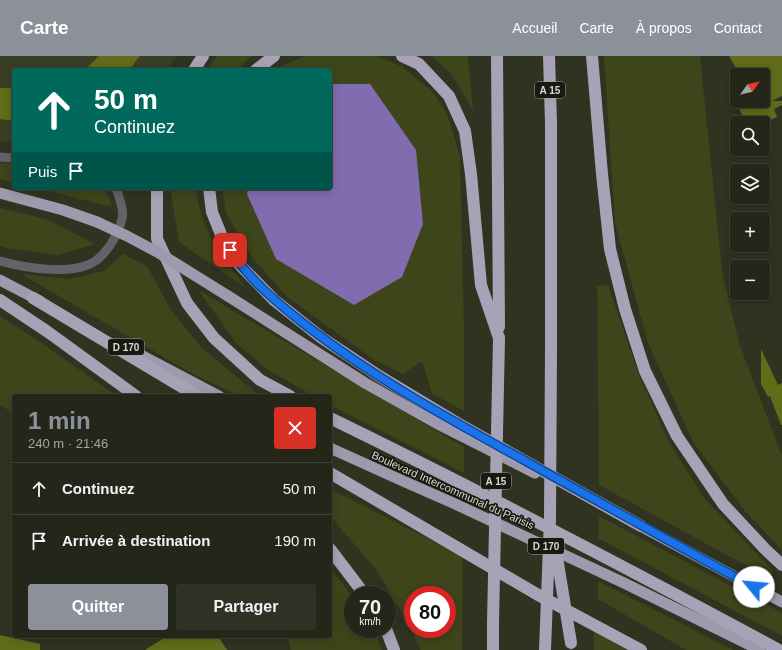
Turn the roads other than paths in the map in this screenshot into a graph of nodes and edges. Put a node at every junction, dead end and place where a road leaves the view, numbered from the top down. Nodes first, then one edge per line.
1 (203, 56) edge
2 (274, 56) edge
3 (402, 56) edge
4 (497, 56) edge
5 (550, 56) edge
6 (592, 56) edge
7 (195, 68) edge
8 (259, 68) edge
9 (0, 157) edge
10 (12, 158) edge
11 (117, 190) edge
12 (157, 190) edge
13 (209, 190) edge
14 (0, 193) edge
15 (0, 261) edge
16 (0, 280) edge
17 (33, 298) junction
18 (0, 300) edge
19 (499, 338) junction
20 (133, 394) edge
21 (194, 394) edge
22 (215, 394) edge
23 (286, 394) edge
24 (332, 419) edge
25 (332, 449) edge
26 (332, 474) edge
27 (550, 519) junction
28 (642, 526) junction
29 (332, 551) edge
30 (782, 565) edge
31 (358, 586) edge
32 (782, 602) edge
33 (389, 638) edge
34 (571, 646) edge
35 (394, 650) edge
36 (493, 650) edge
37 (545, 650) edge
38 (641, 650) edge
39 (760, 650) edge
40 (779, 650) edge

1 - 7 highway
2 - 8 highway
3 - 19 highway
4 - 19 highway, A 15
5 - 27 highway, A 15, bridge
6 - 30 highway
9 - 10 lane
11 - 15 lane
12 - 23 highway
13 - 28 highway
14 - 28 highway, bridge
16 - 17 highway, D 170
17 - 21 highway
17 - 22 highway, D 170
18 - 20 highway
19 - 36 highway, A 15, bridge
24 - 40 highway
25 - 39 highway, Boulevard Intercommunal du Parisis / D 170
26 - 38 highway
27 - 34 highway, bridge
27 - 37 highway, A 15, bridge
28 - 32 highway
29 - 31 highway
33 - 35 highway

